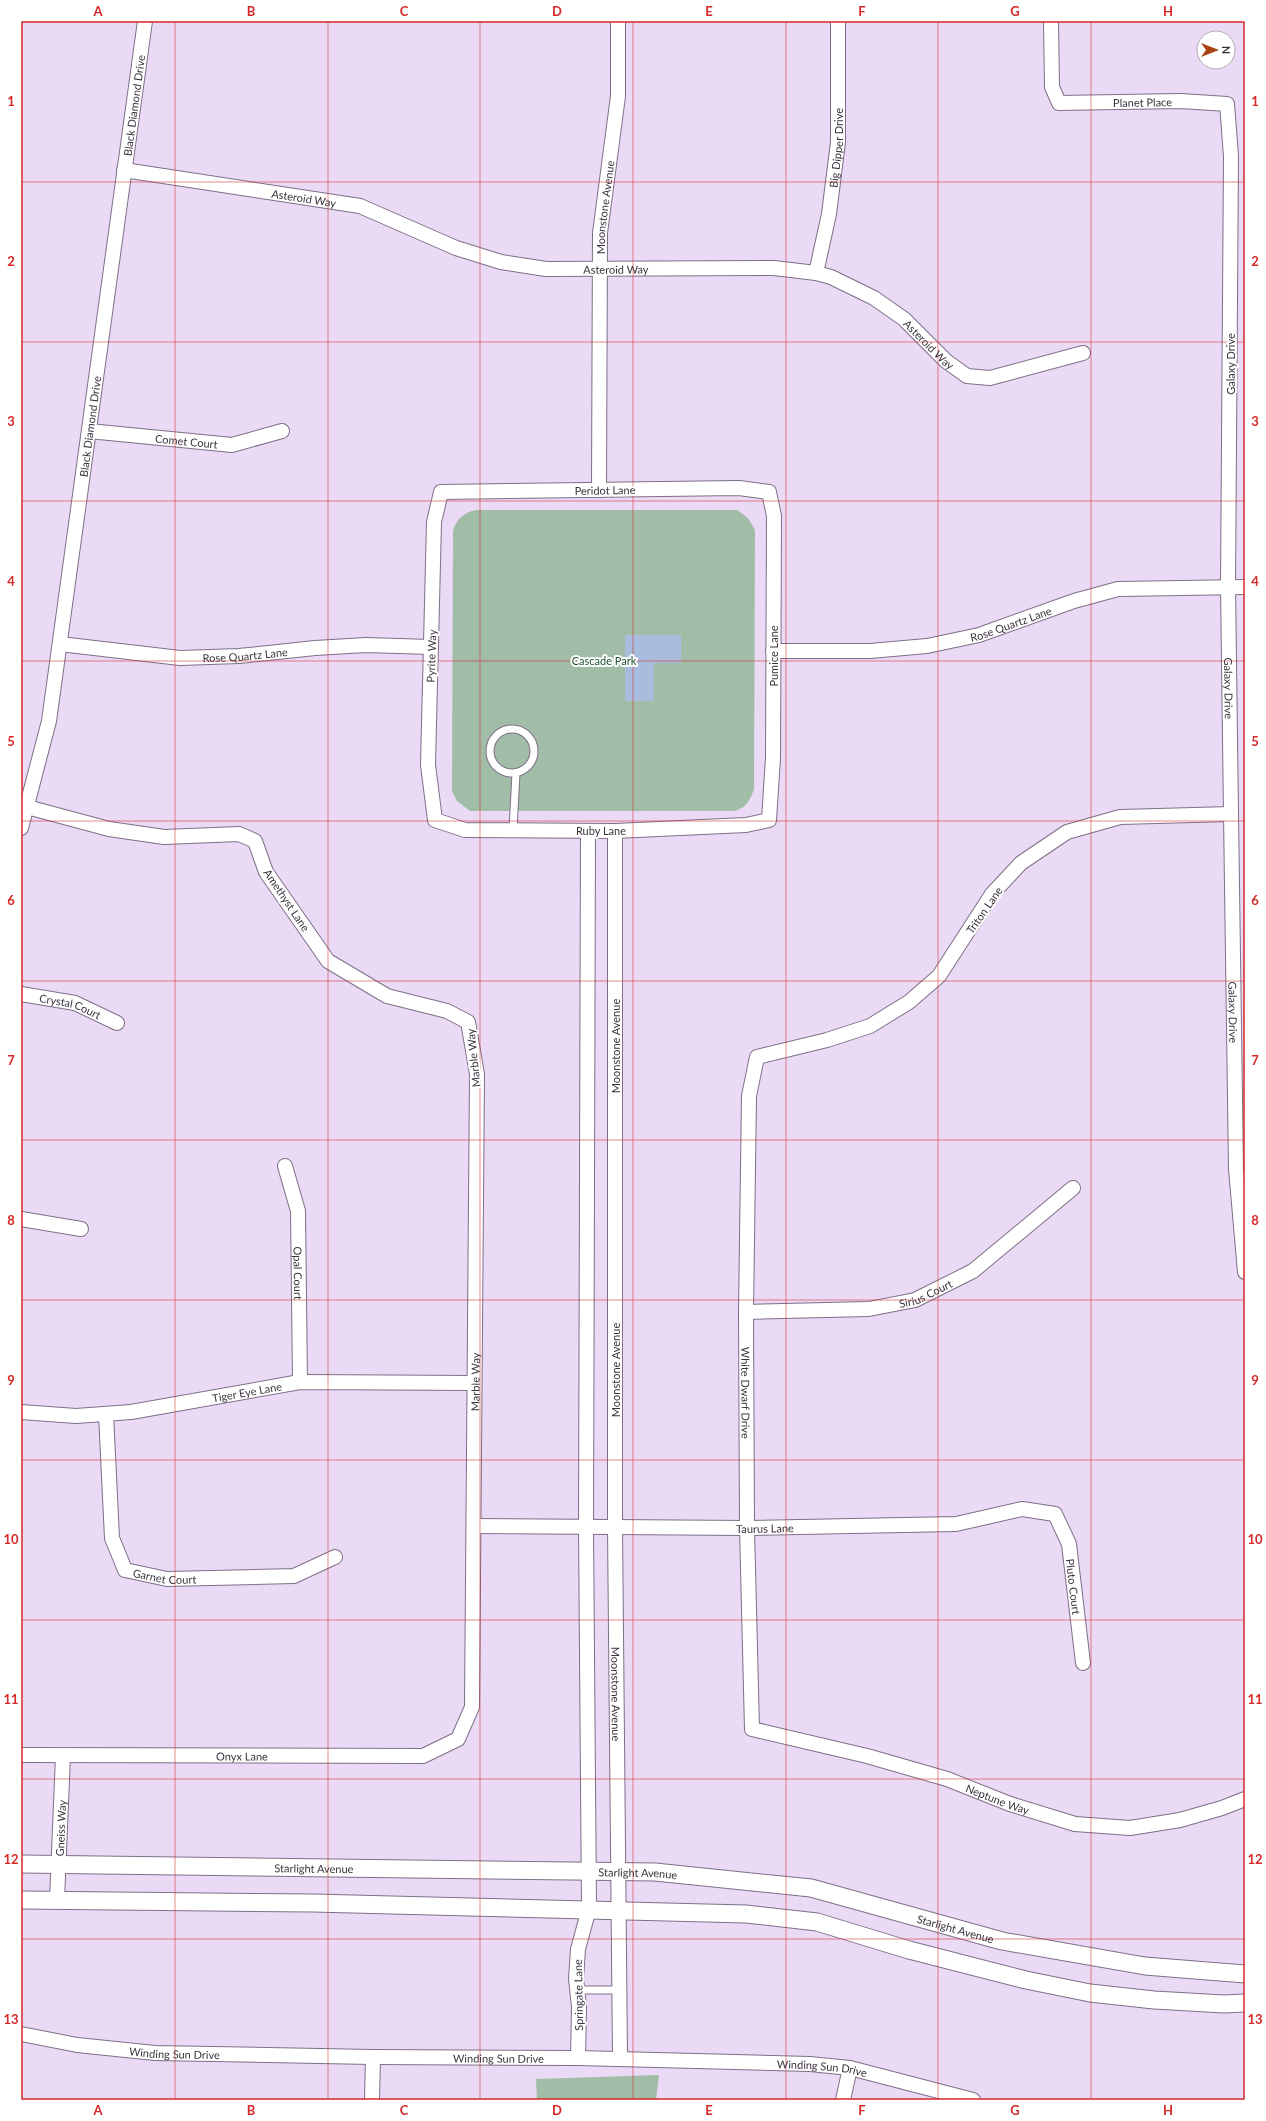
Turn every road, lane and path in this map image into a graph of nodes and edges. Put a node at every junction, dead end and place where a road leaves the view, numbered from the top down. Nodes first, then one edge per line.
1 (145, 21) edge
2 (618, 21) edge
3 (838, 21) edge
4 (1051, 21) edge
5 (1227, 104) joint
6 (124, 170) junction
7 (599, 269) junction
8 (816, 273) junction
9 (1083, 353) dead end
10 (89, 431) junction
11 (282, 431) dead end
12 (599, 490) junction
13 (441, 492) joint
14 (768, 492) joint
15 (1228, 586) junction
16 (1245, 587) edge
17 (60, 644) junction
18 (431, 647) junction
19 (773, 651) junction
20 (516, 773) junction
21 (27, 807) junction
22 (1230, 814) junction
23 (435, 820) joint
24 (768, 820) joint
25 (21, 828) edge
26 (513, 829) junction
27 (588, 830) junction
28 (615, 830) junction
29 (21, 994) edge
30 (468, 1022) joint
31 (117, 1023) dead end
32 (757, 1057) joint
33 (285, 1166) dead end
34 (1073, 1188) dead end
35 (21, 1219) edge
36 (81, 1229) dead end
37 (1245, 1272) edge
38 (746, 1312) junction
39 (300, 1382) junction
40 (474, 1383) junction
41 (21, 1412) edge
42 (106, 1414) junction
43 (1055, 1514) joint
44 (474, 1526) junction
45 (586, 1527) junction
46 (615, 1527) junction
47 (747, 1528) junction
48 (335, 1557) dead end
49 (1083, 1663) dead end
50 (752, 1729) joint
51 (458, 1739) joint
52 (21, 1755) edge
53 (63, 1756) junction
54 (1245, 1799) edge
55 (21, 1864) edge
56 (57, 1864) junction
57 (589, 1872) junction
58 (617, 1872) junction
59 (21, 1900) edge
60 (57, 1900) junction
61 (589, 1909) junction
62 (617, 1910) junction
63 (1245, 1974) edge
64 (577, 1990) junction
65 (619, 1990) junction
66 (1245, 2003) edge
67 (21, 2034) edge
68 (373, 2057) junction
69 (578, 2058) junction
70 (620, 2059) junction
71 (850, 2068) junction
72 (372, 2100) edge
73 (843, 2100) edge
74 (973, 2100) edge

1 - 6 street, Black Diamond Drive
2 - 7 street, Moonstone Avenue
3 - 8 street, Big Dipper Drive
4 - 5 street, Planet Place
5 - 15 street, Galaxy Drive
6 - 7 street, Asteroid Way
6 - 10 street, Black Diamond Drive
7 - 8 street, Asteroid Way
7 - 12 street, Moonstone Avenue
8 - 9 street, Asteroid Way
10 - 11 street, Comet Court
10 - 17 street, Black Diamond Drive
12 - 13 street, Peridot Lane
12 - 14 street, Peridot Lane
13 - 18 street, Pyrite Way
14 - 19 street, Pumice Lane
15 - 16 street, Rose Quartz Lane
15 - 19 street, Rose Quartz Lane
15 - 22 street, Galaxy Drive
17 - 18 street, Rose Quartz Lane
17 - 21 street, Black Diamond Drive
18 - 23 street, Pyrite Way
19 - 24 street, Pumice Lane
20 - 20 lane
20 - 26 lane
21 - 25 street, Black Diamond Drive
21 - 30 street, Amethyst Lane
22 - 32 street, Triton Lane
22 - 37 street, Galaxy Drive
23 - 26 street, Ruby Lane
24 - 28 street, Ruby Lane
26 - 27 street, Ruby Lane
27 - 28 street, Ruby Lane
27 - 45 street
28 - 46 street, Moonstone Avenue
29 - 31 street, Crystal Court
30 - 40 street, Marble Way
32 - 38 street, White Dwarf Drive
33 - 39 street, Opal Court
34 - 38 street, Sirius Court
35 - 36 street
38 - 47 street, White Dwarf Drive
39 - 40 street, Tiger Eye Lane
39 - 42 street, Tiger Eye Lane
40 - 44 street, Marble Way
41 - 42 street, Tiger Eye Lane
42 - 48 street, Garnet Court
43 - 47 street, Taurus Lane
43 - 49 street, Pluto Court
44 - 45 street, Taurus Lane
44 - 51 street, Marble Way
45 - 46 street, Taurus Lane
45 - 57 street
46 - 47 street, Taurus Lane
46 - 58 street, Moonstone Avenue
47 - 50 street, White Dwarf Drive
50 - 54 street, Neptune Way
51 - 53 street, Onyx Lane
52 - 53 street, Onyx Lane
53 - 56 street, Gneiss Way
55 - 56 street, Starlight Avenue
56 - 57 street, Starlight Avenue
56 - 60 street, Gneiss Way
57 - 58 street, Starlight Avenue
57 - 61 street
58 - 62 street, Moonstone Avenue
58 - 63 street, Starlight Avenue
59 - 60 street
60 - 61 street
61 - 62 street
61 - 64 street, Springate Lane
62 - 65 street
62 - 66 street
64 - 65 lane
64 - 69 street, Springate Lane
65 - 70 street
67 - 68 street, Winding Sun Drive
68 - 69 street, Winding Sun Drive
68 - 72 street
69 - 70 street, Winding Sun Drive
70 - 71 street, Winding Sun Drive
71 - 73 street
71 - 74 street, Winding Sun Drive

